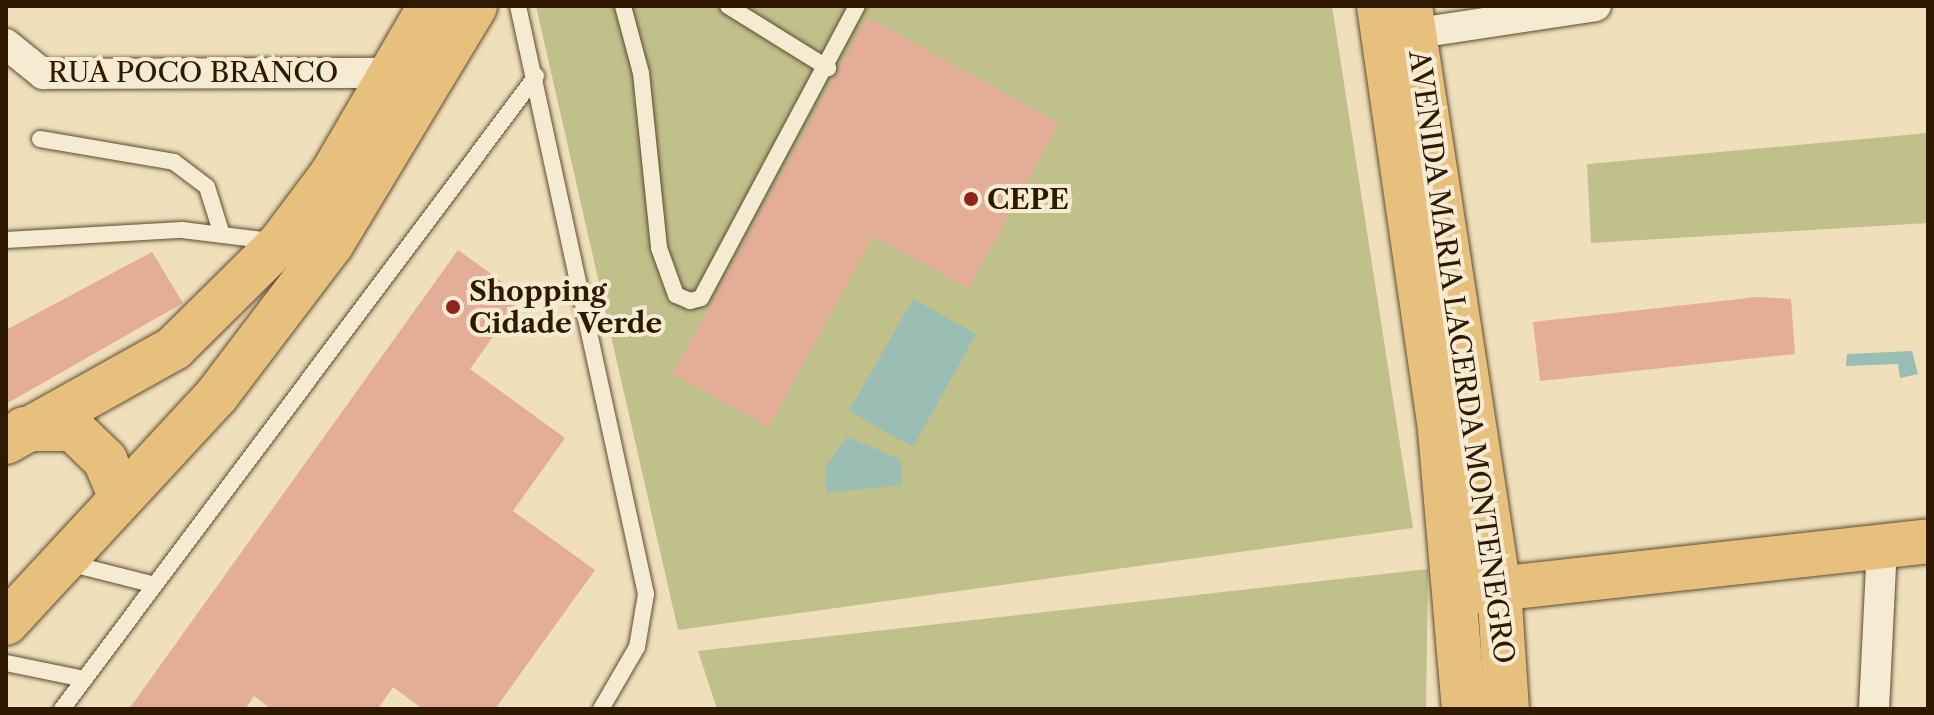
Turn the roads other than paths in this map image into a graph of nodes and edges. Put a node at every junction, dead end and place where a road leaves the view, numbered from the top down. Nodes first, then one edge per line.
1 (430, 6) edge
2 (475, 6) edge
3 (518, 6) edge
4 (623, 6) edge
5 (728, 6) edge
6 (857, 6) edge
7 (1596, 6) edge
8 (1397, 21) edge
9 (6, 44) edge
10 (828, 68) junction
11 (392, 73) junction
12 (536, 76) junction
13 (40, 139) dead end
14 (222, 235) junction
15 (6, 240) edge
16 (281, 242) junction
17 (11, 434) edge
18 (121, 498) junction
19 (1928, 541) edge
20 (1882, 545) junction
21 (63, 562) junction
22 (151, 584) junction
23 (1479, 591) junction
24 (6, 623) edge
25 (6, 663) edge
26 (84, 679) junction
27 (62, 709) edge
28 (601, 709) edge
29 (1464, 709) edge
30 (1507, 709) edge
31 (1874, 709) edge

1 - 11 main road
2 - 18 main road
3 - 12 lane
4 - 10 lane
5 - 10 lane
6 - 10 lane
7 - 8 street
8 - 23 main road, AVENIDA MARIA LACERDA MONTENEGRO
9 - 11 street, RUA POCO BRANCO
11 - 16 main road
12 - 22 lane
12 - 28 lane
13 - 14 lane
14 - 15 lane
14 - 16 lane
16 - 17 main road
17 - 18 main road
18 - 21 main road
19 - 20 main road
20 - 23 main road
20 - 31 street
21 - 22 lane
21 - 24 main road
22 - 26 lane
23 - 29 main road, AVENIDA MARIA LACERDA MONTENEGRO
23 - 30 main road, AVENIDA MARIA LACERDA MONTENEGRO
25 - 26 lane
26 - 27 lane

